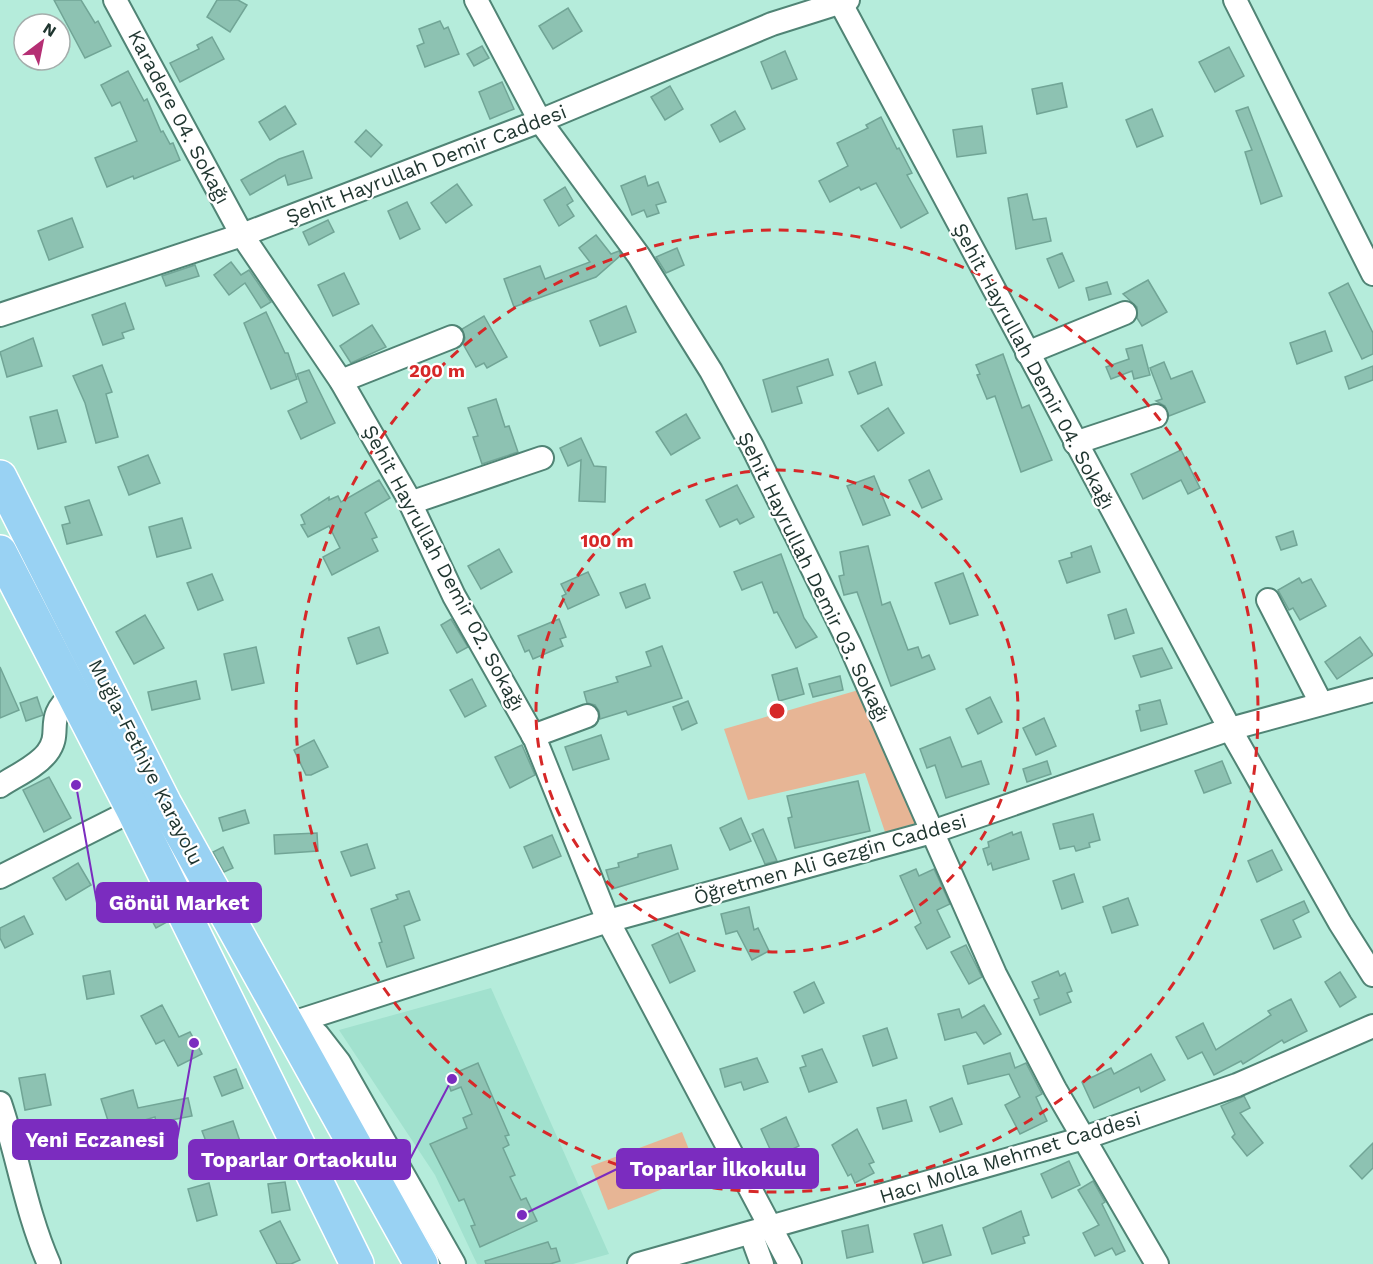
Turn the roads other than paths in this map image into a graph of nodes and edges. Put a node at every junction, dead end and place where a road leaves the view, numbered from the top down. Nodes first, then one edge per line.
1 (115, 0) edge
2 (476, 0) edge
3 (1235, 0) edge
4 (842, 1) edge
5 (540, 121) junction
6 (242, 235) junction
7 (1373, 274) edge
8 (1125, 313) dead end
9 (0, 315) edge
10 (452, 337) dead end
11 (1027, 353) junction
12 (341, 381) junction
13 (1156, 416) dead end
14 (1075, 443) junction
15 (542, 458) dead end
16 (478, 465) dead end
17 (0, 477) edge
18 (408, 499) junction
19 (0, 552) edge
20 (1268, 600) dead end
21 (1307, 647) dead end
22 (1373, 690) edge
23 (73, 694) junction
24 (1327, 701) junction
25 (587, 716) dead end
26 (1230, 729) junction
27 (533, 736) junction
28 (0, 786) edge
29 (133, 810) junction
30 (932, 832) junction
31 (0, 877) edge
32 (608, 921) junction
33 (1373, 975) edge
34 (294, 1022) junction
35 (1373, 1026) edge
36 (0, 1103) edge
37 (1084, 1138) junction
38 (760, 1231) junction
39 (651, 1262) edge
40 (48, 1264) edge
41 (357, 1264) edge
42 (421, 1264) edge
43 (454, 1264) edge
44 (762, 1264) edge
45 (790, 1264) edge
46 (1158, 1264) edge

1 - 6 street, Karadere 04. Sokağı
2 - 5 street, Şehit Hayrullah Demir 03. Sokağı
3 - 7 street
4 - 5 street, Şehit Hayrullah Demir Caddesi
4 - 11 street, Şehit Hayrullah Demir 04. Sokağı
5 - 6 street, Şehit Hayrullah Demir Caddesi
5 - 30 street, Şehit Hayrullah Demir 03. Sokağı
6 - 9 street, Şehit Hayrullah Demir Caddesi
6 - 12 street, Şehit Hayrullah Demir 02. Sokağı
8 - 11 street
10 - 12 street
11 - 14 street, Şehit Hayrullah Demir 04. Sokağı
12 - 18 street, Şehit Hayrullah Demir 02. Sokağı
13 - 14 street
14 - 26 street, Şehit Hayrullah Demir 04. Sokağı
15 - 18 street
16 - 18 street
17 - 34 highway, Muğla-Fethiye Karayolu
18 - 27 street, Şehit Hayrullah Demir 02. Sokağı
19 - 23 highway, Muğla-Fethiye Karayolu
20 - 24 street
21 - 24 street
22 - 24 street, Öğretmen Ali Gezgin Caddesi
23 - 28 street
23 - 29 highway, Muğla-Fethiye Karayolu
24 - 26 street, Öğretmen Ali Gezgin Caddesi
25 - 27 street
26 - 30 street, Öğretmen Ali Gezgin Caddesi
26 - 33 street, Şehit Hayrullah Demir 04. Sokağı
27 - 32 street, Şehit Hayrullah Demir 02. Sokağı
29 - 31 street
29 - 41 highway, Muğla-Fethiye Karayolu
30 - 32 street, Öğretmen Ali Gezgin Caddesi
30 - 37 street, Şehit Hayrullah Demir 03. Sokağı
32 - 34 street, Öğretmen Ali Gezgin Caddesi
32 - 38 street, Şehit Hayrullah Demir 02. Sokağı
34 - 42 highway, Muğla-Fethiye Karayolu
34 - 43 street
35 - 37 street, Hacı Molla Mehmet Caddesi
36 - 40 street
37 - 38 street, Hacı Molla Mehmet Caddesi
37 - 46 street, Şehit Hayrullah Demir 03. Sokağı
38 - 39 street, Hacı Molla Mehmet Caddesi
38 - 44 street
38 - 45 street

